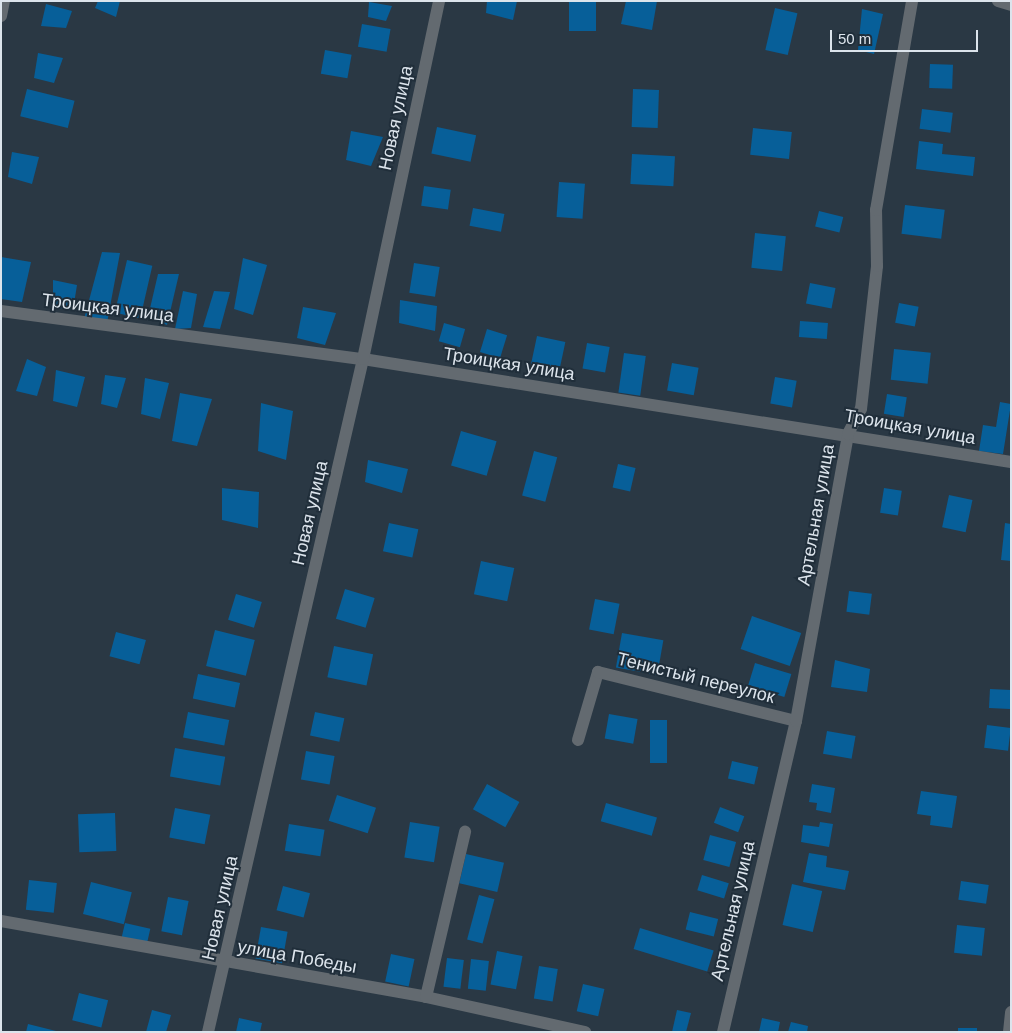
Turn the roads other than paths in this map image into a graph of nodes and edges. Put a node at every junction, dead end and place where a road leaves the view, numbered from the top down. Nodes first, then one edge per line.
1 (4, 1) edge
2 (439, 1) edge
3 (912, 1) edge
4 (998, 1) edge
5 (1011, 5) edge
6 (1, 16) edge
7 (1, 312) edge
8 (363, 359) junction
9 (848, 434) junction
10 (1011, 462) edge
11 (796, 721) junction
12 (578, 740) dead end
13 (465, 832) dead end
14 (1, 921) edge
15 (226, 962) junction
16 (426, 997) junction
17 (1011, 1012) edge
18 (208, 1032) edge
19 (585, 1032) edge
20 (723, 1032) edge
21 (1009, 1032) edge

1 - 6 street
2 - 8 street, Новая улица
3 - 9 street, Артельная улица
4 - 5 street
7 - 8 street, Троицкая улица
8 - 9 street, Троицкая улица
8 - 15 street, Новая улица
9 - 10 street, Троицкая улица
9 - 11 street, Артельная улица
11 - 12 street, Тенистый переулок
11 - 20 street, Артельная улица
13 - 16 street
14 - 15 street, улица Победы
15 - 16 street, улица Победы
15 - 18 street, Новая улица
16 - 19 street, улица Победы
17 - 21 street

